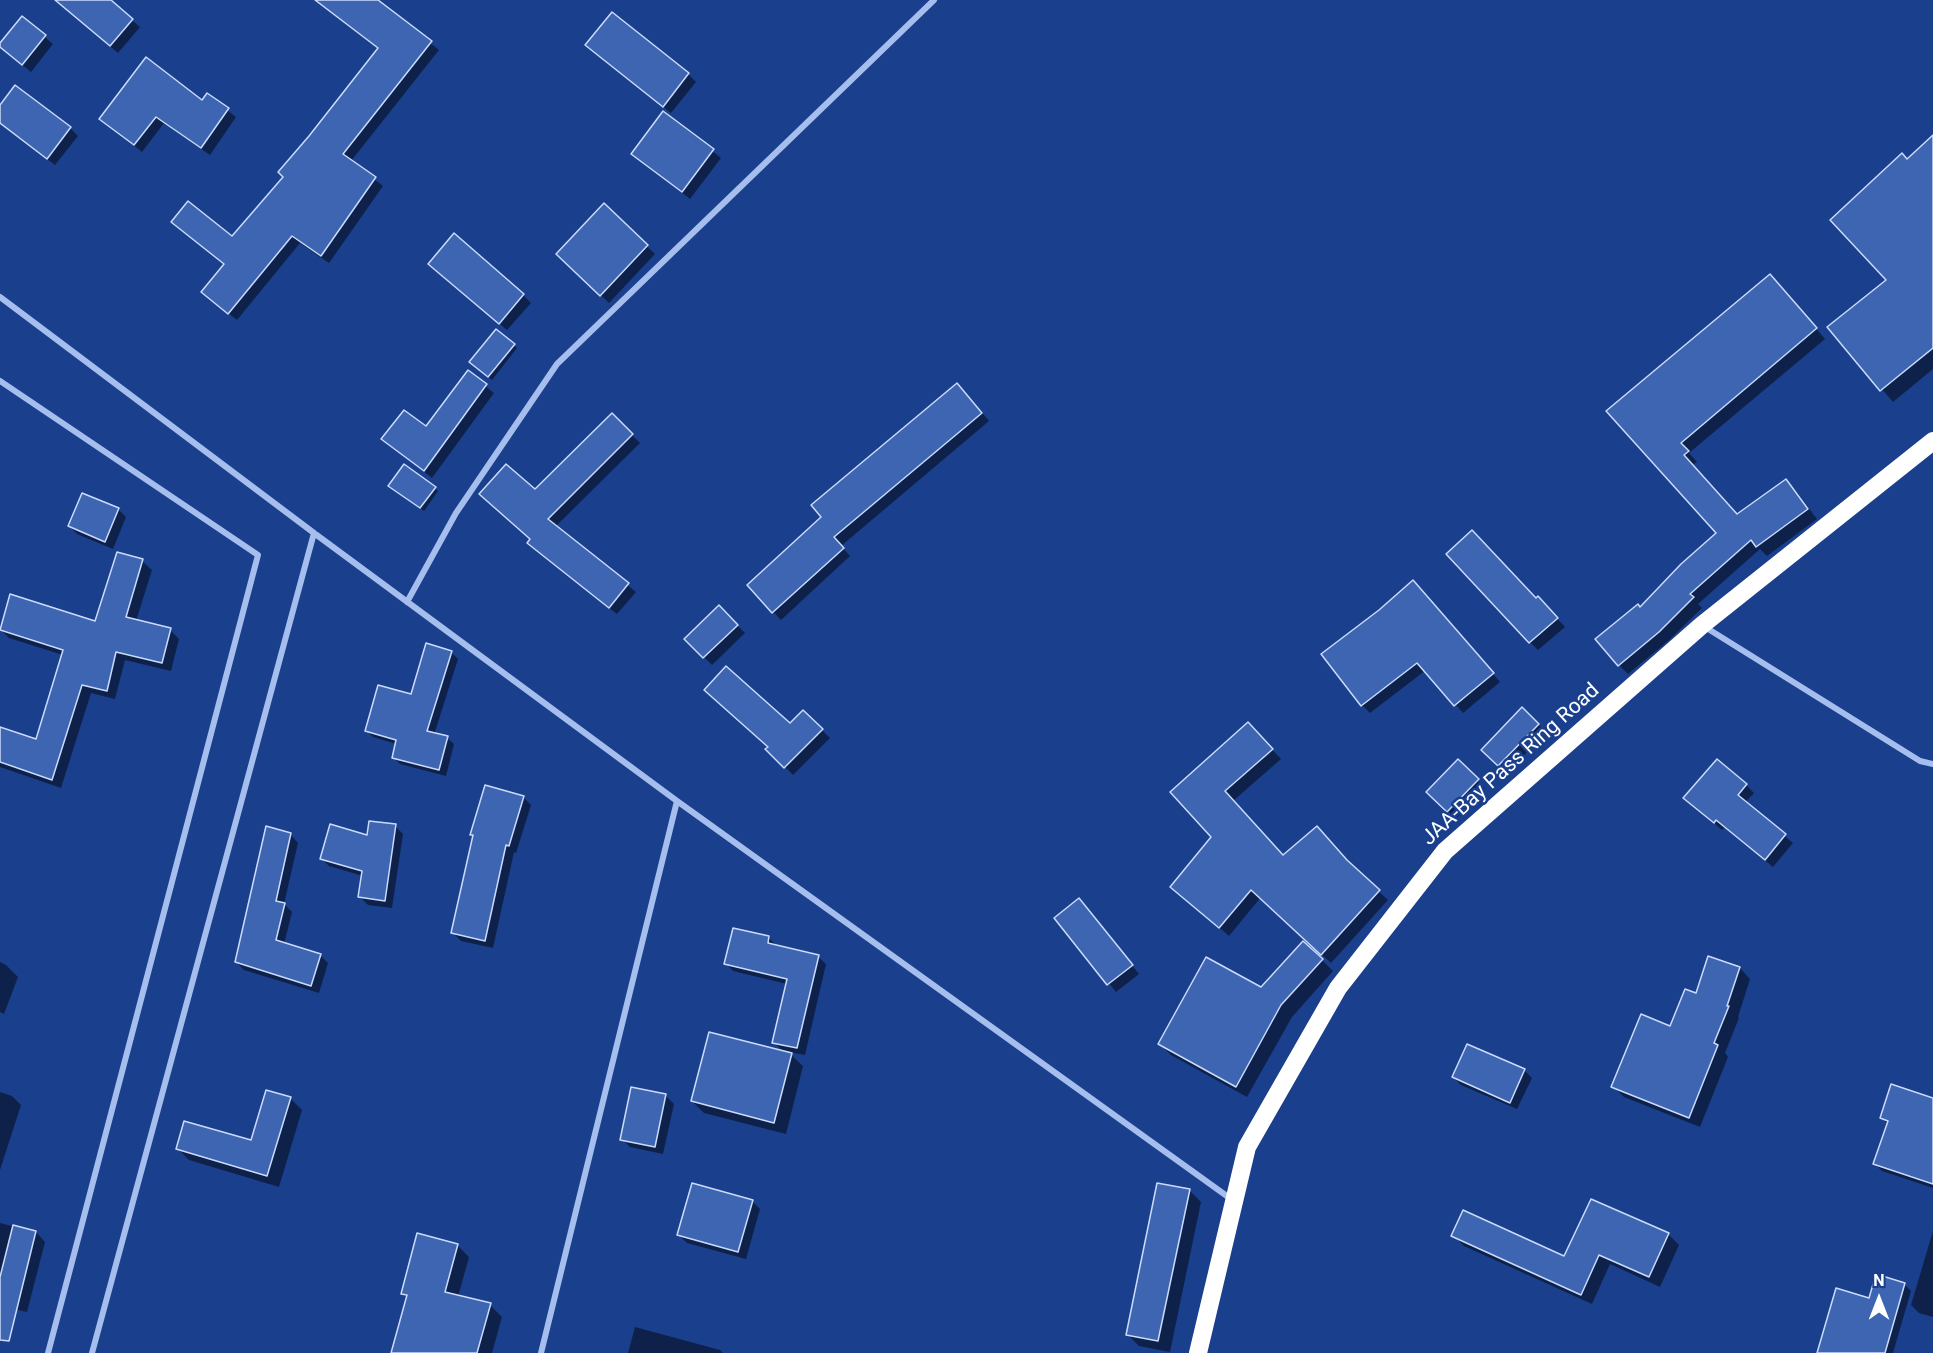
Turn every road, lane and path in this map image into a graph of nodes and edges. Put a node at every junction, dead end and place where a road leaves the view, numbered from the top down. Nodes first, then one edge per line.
1 (934, 0) edge
2 (0, 297) edge
3 (0, 381) edge
4 (1933, 441) edge
5 (314, 533) junction
6 (407, 602) junction
7 (1702, 625) junction
8 (1933, 764) edge
9 (677, 801) junction
10 (1234, 1202) junction
11 (48, 1353) edge
12 (92, 1353) edge
13 (541, 1353) edge
14 (1198, 1353) edge

1 - 6 street
2 - 5 street
3 - 11 street
4 - 7 highway, JAA-Bay Pass Ring Road
5 - 6 street
5 - 12 street
6 - 9 street
7 - 8 street
7 - 10 highway, JAA-Bay Pass Ring Road
9 - 10 street
9 - 13 street
10 - 14 highway, JAA-Bay Pass Ring Road

